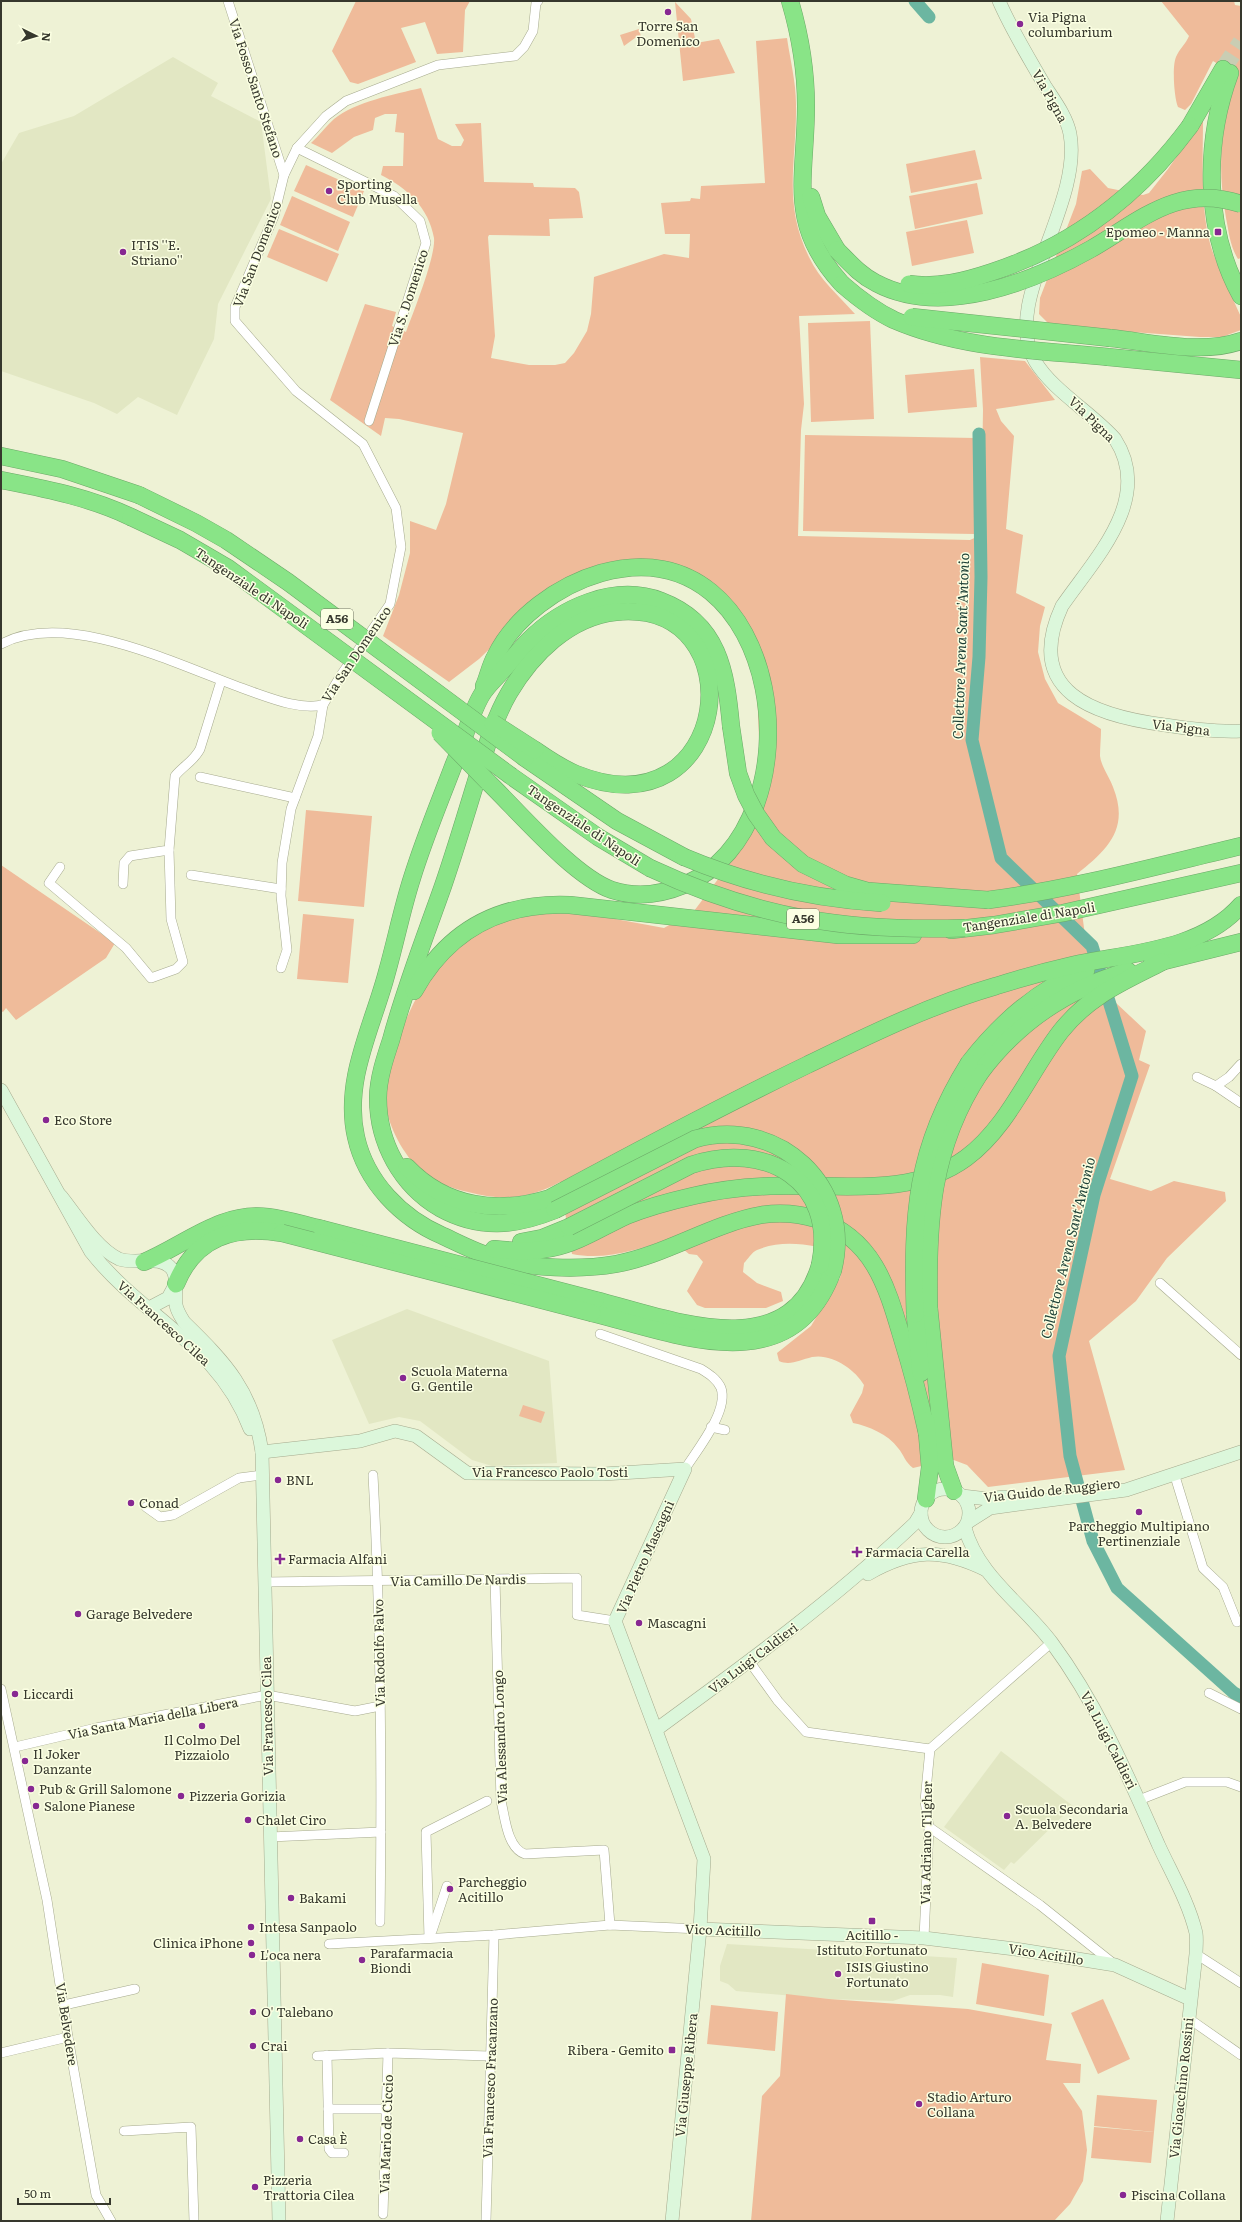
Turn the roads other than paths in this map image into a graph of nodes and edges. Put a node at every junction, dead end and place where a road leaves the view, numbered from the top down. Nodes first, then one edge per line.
1 (228, 1) edge
2 (538, 1) edge
3 (790, 1) edge
4 (999, 1) edge
5 (805, 135) junction
6 (297, 148) junction
7 (284, 175) junction
8 (1241, 204) edge
9 (837, 250) junction
10 (842, 284) junction
11 (1241, 296) edge
12 (1241, 341) edge
13 (1241, 370) edge
14 (369, 421) dead end
15 (1, 456) edge
16 (1, 480) edge
17 (1, 644) edge
18 (221, 681) junction
19 (400, 693) junction
20 (481, 694) junction
21 (323, 705) junction
22 (1241, 731) edge
23 (530, 754) junction
24 (200, 777) dead end
25 (295, 798) junction
26 (1241, 846) edge
27 (169, 850) junction
28 (60, 867) dead end
29 (1241, 873) edge
30 (191, 875) dead end
31 (123, 884) dead end
32 (281, 889) junction
33 (988, 900) junction
34 (1241, 905) edge
35 (965, 928) junction
36 (1241, 942) edge
37 (1126, 955) junction
38 (1162, 962) junction
39 (281, 968) dead end
40 (394, 1026) junction
41 (1241, 1064) edge
42 (1197, 1077) dead end
43 (1216, 1086) junction
44 (1, 1090) edge
45 (1241, 1103) edge
46 (61, 1196) junction
47 (553, 1204) junction
48 (572, 1234) junction
49 (452, 1240) junction
50 (144, 1262) junction
51 (827, 1268) junction
52 (1160, 1283) dead end
53 (176, 1284) junction
54 (594, 1306) junction
55 (150, 1308) junction
56 (600, 1334) dead end
57 (1241, 1355) edge
58 (711, 1427) junction
59 (725, 1430) dead end
60 (927, 1432) junction
61 (262, 1452) junction
62 (1241, 1452) edge
63 (684, 1469) junction
64 (1174, 1473) junction
65 (262, 1475) junction
66 (373, 1475) dead end
67 (1142, 1484) junction
68 (958, 1493) junction
69 (924, 1506) junction
70 (146, 1507) dead end
71 (966, 1525) junction
72 (987, 1571) junction
73 (495, 1579) junction
74 (379, 1581) junction
75 (264, 1582) junction
76 (848, 1585) junction
77 (616, 1621) junction
78 (1237, 1622) dead end
79 (1052, 1642) junction
80 (750, 1661) junction
81 (1, 1689) edge
82 (1209, 1693) dead end
83 (267, 1695) junction
84 (380, 1706) junction
85 (1241, 1709) edge
86 (657, 1729) junction
87 (15, 1747) junction
88 (930, 1749) junction
89 (1241, 1787) edge
90 (1139, 1800) junction
91 (487, 1801) dead end
92 (930, 1828) junction
93 (381, 1832) junction
94 (270, 1837) junction
95 (447, 1886) dead end
96 (380, 1922) dead end
97 (610, 1925) junction
98 (700, 1929) junction
99 (494, 1935) junction
100 (429, 1938) junction
101 (924, 1938) junction
102 (329, 1944) dead end
103 (1196, 1954) junction
104 (1115, 1965) junction
105 (1241, 1983) edge
106 (135, 1989) dead end
107 (1190, 1999) junction
108 (64, 2005) junction
109 (1188, 2018) junction
110 (68, 2037) junction
111 (1, 2053) edge
112 (388, 2053) junction
113 (327, 2055) junction
114 (1241, 2055) edge
115 (317, 2056) dead end
116 (490, 2056) junction
117 (328, 2109) junction
118 (386, 2109) junction
119 (124, 2131) dead end
120 (344, 2153) dead end
121 (383, 2214) dead end
122 (1167, 2218) edge
123 (111, 2221) edge
124 (194, 2221) edge
125 (281, 2221) edge
126 (486, 2221) edge
127 (672, 2221) edge

1 - 7 street, Via Fosso Santo Stefano
2 - 6 street, Via San Domenico
3 - 5 highway
4 - 22 main road, Via Pigna
5 - 9 highway
5 - 10 highway
6 - 7 street, Via San Domenico
6 - 14 street, Via S. Domenico
7 - 21 street, Via San Domenico
8 - 9 highway, bridge
9 - 11 highway, bridge
10 - 12 highway, bridge
10 - 13 highway, bridge
15 - 23 highway, Tangenziale di Napoli / A56, bridge
16 - 19 highway, Tangenziale di Napoli / A56, bridge
17 - 18 street, Via San Domenico
18 - 21 street, Via San Domenico
18 - 27 street
19 - 20 highway, bridge
19 - 35 highway, Tangenziale di Napoli / A56, bridge
20 - 33 highway, bridge
20 - 49 highway
21 - 25 street
23 - 33 highway, Tangenziale di Napoli / A56, bridge
23 - 40 highway
24 - 25 street
25 - 32 street
26 - 33 highway, Tangenziale di Napoli / A56
27 - 28 street
27 - 31 street
29 - 35 highway, Tangenziale di Napoli / A56
30 - 32 street
32 - 39 street
34 - 37 highway
35 - 40 highway, bridge
36 - 38 highway
37 - 47 highway
37 - 60 highway, bridge
38 - 48 highway, bridge
38 - 68 highway, bridge
40 - 47 highway
41 - 43 street
42 - 43 street
43 - 45 street
44 - 46 main road, Via Francesco Cilea
46 - 50 main road, Via Francesco Cilea
46 - 55 main road, Via Francesco Cilea
47 - 51 highway, bridge
48 - 49 highway
48 - 51 highway, bridge
49 - 60 highway, bridge
50 - 53 main road, Via Francesco Cilea
50 - 54 highway, bridge
51 - 54 highway
52 - 57 street
53 - 54 highway, bridge
53 - 55 main road
53 - 61 main road, Via Francesco Cilea
55 - 61 main road, Via Francesco Cilea
56 - 58 street, Via Pietro Mascagni
58 - 59 street
58 - 63 street, Via Pietro Mascagni
60 - 69 highway
61 - 63 main road, Via Francesco Paolo Tosti
61 - 65 main road, Via Francesco Cilea
62 - 64 main road, Via Guido de Ruggiero
63 - 77 main road, Via Pietro Mascagni
64 - 67 main road, Via Guido de Ruggiero
64 - 78 street
65 - 70 street
65 - 75 main road, Via Francesco Cilea
66 - 74 street, Via Rodolfo Falvo
67 - 68 main road, Via Guido de Ruggiero
67 - 71 main road, Via Guido de Ruggiero
68 - 69 main road
68 - 71 main road
69 - 71 main road
69 - 76 main road, Via Luigi Caldieri
71 - 72 main road, Via Luigi Caldieri
72 - 76 main road, Via Luigi Caldieri
72 - 79 main road, Via Luigi Caldieri
73 - 74 street, Via Camillo De Nardis
73 - 77 street, Via Camillo De Nardis
73 - 97 street, Via Alessandro Longo
74 - 75 street, Via Camillo De Nardis
74 - 84 street, Via Rodolfo Falvo
75 - 83 main road, Via Francesco Cilea
76 - 80 main road, Via Luigi Caldieri
77 - 86 main road, Via Pietro Mascagni
79 - 88 street
79 - 90 main road, Via Luigi Caldieri
80 - 86 main road, Via Luigi Caldieri
80 - 88 street
81 - 87 street
82 - 85 street
83 - 84 street
83 - 87 street, Via Santa Maria della Libera
83 - 94 main road, Via Francesco Cilea
84 - 93 street, Via Rodolfo Falvo
86 - 98 main road, Via Pietro Mascagni
87 - 108 street, Via Belvedere
88 - 92 street, Via Adriano Tilgher
89 - 90 street
90 - 103 main road, Via Luigi Caldieri
91 - 100 street
92 - 101 street, Via Adriano Tilgher
92 - 104 street, Vico Acitillo
93 - 94 street
93 - 96 street, Via Rodolfo Falvo
94 - 125 main road, Via Francesco Cilea
95 - 100 street
97 - 98 street, Vico Acitillo
97 - 99 street, Vico Acitillo
98 - 101 main road, Vico Acitillo
98 - 127 main road, Via Giuseppe Ribera
99 - 100 street, Vico Acitillo
99 - 116 street, Via Francesco Fracanzano
100 - 102 street, Vico Acitillo
101 - 104 main road, Vico Acitillo
103 - 105 street
103 - 107 main road, Via Gioacchino Rossini
104 - 107 main road, Vico Acitillo
106 - 108 street
107 - 109 main road, Via Gioacchino Rossini
108 - 110 street, Via Belvedere
109 - 114 street
109 - 122 main road, Via Gioacchino Rossini
110 - 111 street
110 - 123 street, Via Belvedere
112 - 113 street
112 - 116 street
112 - 118 street, Via Mario de Ciccio
113 - 115 street
113 - 117 street
116 - 126 street, Via Francesco Fracanzano
117 - 118 street
117 - 120 street
118 - 121 street, Via Mario de Ciccio
119 - 124 street

